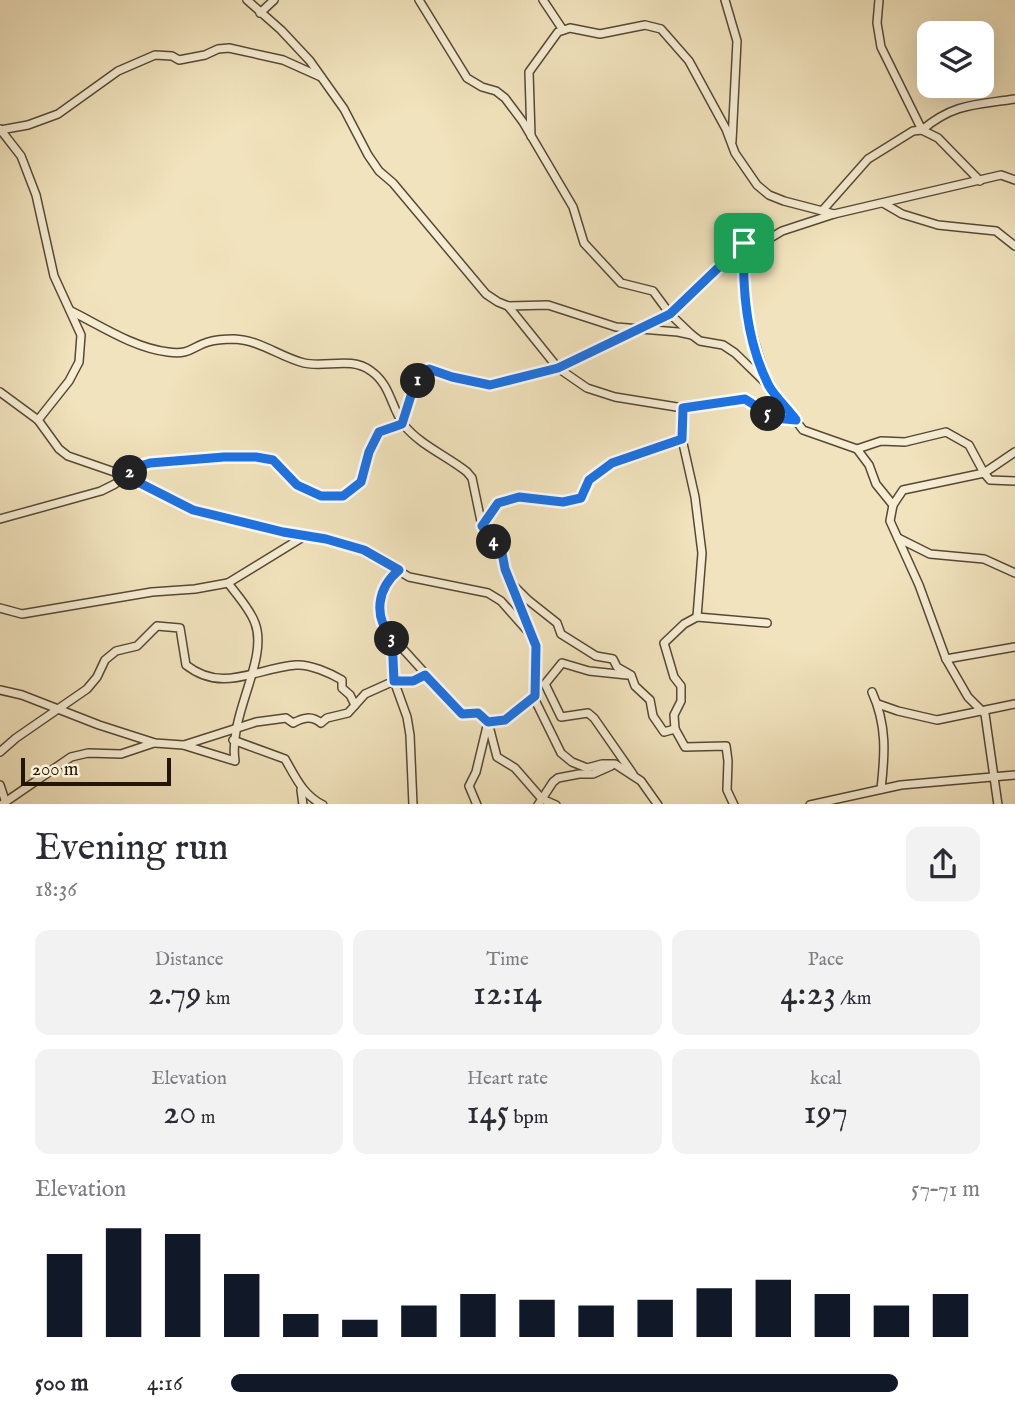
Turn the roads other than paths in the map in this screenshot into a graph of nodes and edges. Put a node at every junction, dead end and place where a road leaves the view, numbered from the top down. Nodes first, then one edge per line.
1 (247, 0) edge
2 (274, 0) edge
3 (419, 0) edge
4 (543, 0) edge
5 (725, 0) edge
6 (879, 0) edge
7 (260, 13) junction
8 (564, 30) junction
9 (322, 78) junction
10 (1015, 99) edge
11 (1, 130) edge
12 (922, 130) junction
13 (531, 136) junction
14 (732, 143) junction
15 (1015, 180) edge
16 (980, 181) junction
17 (883, 203) junction
18 (822, 211) junction
19 (834, 214) junction
20 (744, 243) junction
21 (1015, 246) edge
22 (508, 306) junction
23 (71, 311) junction
24 (670, 314) junction
25 (643, 329) junction
26 (692, 335) junction
27 (558, 368) junction
28 (770, 387) junction
29 (0, 392) edge
30 (683, 408) junction
31 (38, 420) junction
32 (796, 420) junction
33 (402, 424) junction
34 (682, 439) junction
35 (857, 449) junction
36 (1015, 452) edge
37 (984, 473) junction
38 (126, 476) junction
39 (1015, 481) edge
40 (893, 505) junction
41 (0, 519) edge
42 (482, 526) junction
43 (303, 537) junction
44 (897, 538) junction
45 (399, 570) junction
46 (1015, 573) edge
47 (511, 582) junction
48 (228, 583) junction
49 (0, 608) edge
50 (697, 617) junction
51 (767, 623) dead end
52 (532, 636) junction
53 (392, 637) junction
54 (1015, 647) edge
55 (946, 659) junction
56 (250, 675) junction
57 (425, 675) junction
58 (631, 676) junction
59 (394, 681) junction
60 (0, 690) edge
61 (873, 692) dead end
62 (535, 696) junction
63 (878, 704) junction
64 (1015, 704) edge
65 (355, 705) junction
66 (58, 709) junction
67 (983, 709) junction
68 (488, 722) junction
69 (235, 728) junction
70 (675, 729) junction
71 (233, 740) junction
72 (155, 743) junction
73 (183, 745) junction
74 (0, 752) edge
75 (615, 764) junction
76 (633, 775) junction
77 (1015, 775) edge
78 (995, 778) junction
79 (0, 785) edge
80 (300, 786) junction
81 (881, 789) junction
82 (3, 802) edge
83 (540, 802) edge
84 (303, 804) edge
85 (323, 804) edge
86 (413, 804) edge
87 (477, 804) edge
88 (556, 804) edge
89 (658, 804) edge
90 (734, 804) edge
91 (810, 804) edge
92 (998, 804) edge

1 - 7 street
2 - 7 street
3 - 13 street
4 - 8 street
5 - 14 street
6 - 12 street
7 - 9 street
8 - 13 street
8 - 14 street
9 - 11 street
9 - 22 street
10 - 12 street
11 - 23 street
12 - 16 street
12 - 18 street
13 - 24 street
14 - 18 street
15 - 16 street
16 - 17 street
17 - 19 street
17 - 21 street
18 - 19 street
19 - 20 street
20 - 24 street
20 - 28 street
22 - 25 street
22 - 27 street
23 - 31 street
23 - 33 street
24 - 25 street
24 - 26 street
25 - 26 street
25 - 27 street
26 - 28 street
27 - 30 street
27 - 33 street
28 - 32 street
29 - 31 street
30 - 32 street
30 - 34 street
31 - 38 street
32 - 35 street
33 - 38 street
33 - 42 street
34 - 42 street
34 - 50 street
35 - 37 street
35 - 40 street
36 - 37 street
37 - 39 street
37 - 40 street
38 - 41 street
38 - 43 street
40 - 44 street
42 - 47 street
43 - 45 street
43 - 48 street
44 - 46 street
44 - 55 street
45 - 52 street
45 - 53 street
47 - 52 street
47 - 58 street
48 - 49 street
48 - 56 street
50 - 51 street
50 - 70 street
52 - 62 street
53 - 57 street
53 - 59 street
54 - 55 street
55 - 67 street
56 - 65 street
56 - 66 street
56 - 69 street
57 - 59 street
57 - 68 street
58 - 70 street
58 - 76 street
59 - 65 street
59 - 86 street
60 - 66 street
61 - 63 street
62 - 68 street
62 - 75 street
63 - 67 street
63 - 81 street
64 - 67 street
65 - 69 street
66 - 72 street
66 - 74 street
67 - 78 street
68 - 83 street
68 - 87 street
69 - 71 street
69 - 73 street
70 - 90 street
71 - 73 street
71 - 80 street
72 - 73 street
72 - 82 street
75 - 76 street
75 - 83 street
76 - 89 street
77 - 78 street
78 - 81 street
78 - 92 street
79 - 82 street
80 - 84 street
80 - 85 street
81 - 91 street
83 - 88 street

